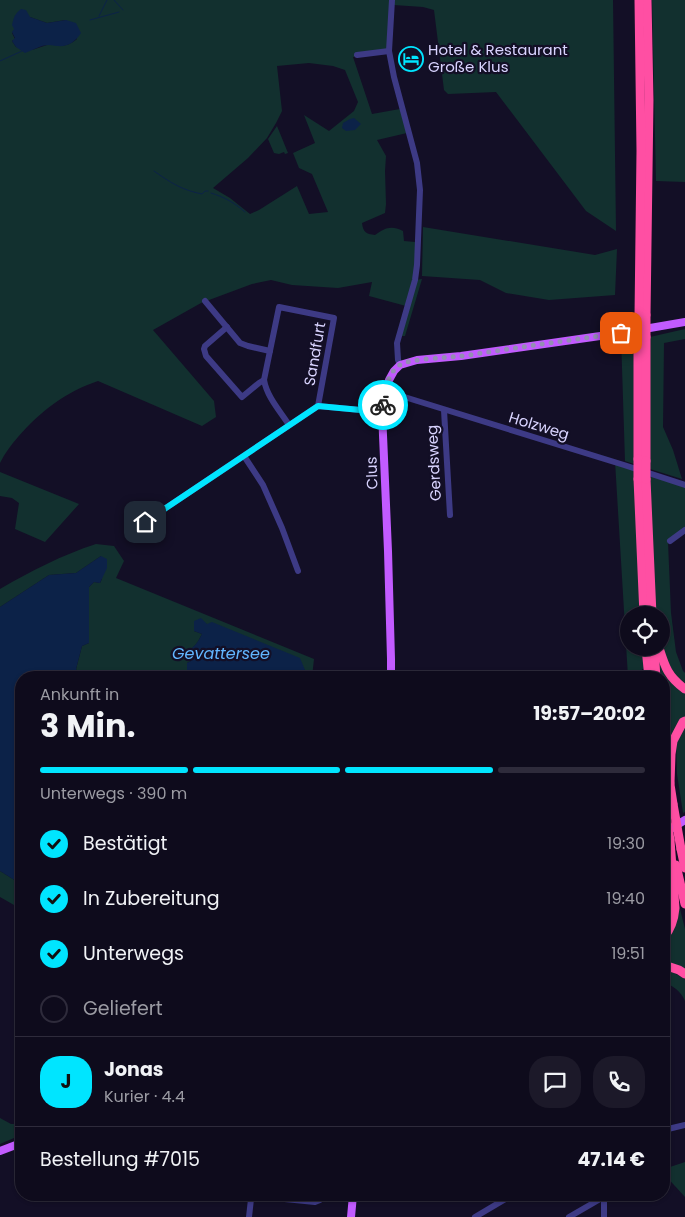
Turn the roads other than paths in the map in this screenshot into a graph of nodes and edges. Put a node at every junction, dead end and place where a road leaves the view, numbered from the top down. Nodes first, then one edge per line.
1 (392, 0) edge
2 (639, 0) edge
3 (647, 0) edge
4 (390, 51) junction
5 (357, 54) dead end
6 (205, 302) dead end
7 (643, 316) junction
8 (685, 322) edge
9 (227, 327) junction
10 (270, 351) junction
11 (400, 365) junction
12 (264, 380) junction
13 (385, 391) junction
14 (318, 406) junction
15 (444, 410) junction
16 (382, 412) junction
17 (289, 425) junction
18 (244, 456) junction
19 (642, 479) junction
20 (685, 485) edge
21 (450, 515) dead end
22 (145, 522) dead end
23 (685, 530) edge
24 (670, 541) dead end
25 (298, 571) dead end
26 (644, 606) edge
27 (651, 606) edge
28 (647, 656) edge
29 (655, 656) edge
30 (662, 656) edge
31 (391, 671) edge
32 (648, 671) edge
33 (656, 671) edge
34 (667, 671) edge
35 (670, 676) edge
36 (685, 689) edge
37 (685, 721) edge
38 (670, 783) edge
39 (685, 820) edge
40 (670, 823) edge
41 (670, 834) edge
42 (670, 843) edge
43 (675, 853) junction
44 (685, 868) edge
45 (685, 904) edge
46 (670, 928) edge
47 (670, 967) edge
48 (685, 974) edge
49 (685, 1125) edge
50 (670, 1129) edge
51 (15, 1145) edge
52 (0, 1151) edge
53 (251, 1201) edge
54 (305, 1201) edge
55 (318, 1201) edge
56 (352, 1201) edge
57 (502, 1201) edge
58 (596, 1201) edge
59 (605, 1201) edge
60 (249, 1217) edge
61 (351, 1217) edge
62 (475, 1217) edge
63 (569, 1217) edge
64 (604, 1217) edge

1 - 4 street
2 - 7 highway
3 - 7 highway
4 - 5 street
4 - 11 street
6 - 9 street
7 - 19 highway, bridge
8 - 11 main road
9 - 10 street
9 - 12 street
10 - 12 street, Sandfurt
10 - 14 street, Sandfurt
11 - 13 main road, Clus
12 - 17 street
13 - 15 street, Holzweg
13 - 16 main road, Clus
14 - 16 street
14 - 17 street
15 - 20 street, Holzweg
15 - 21 street, Gerdsweg
16 - 31 main road, Clus
17 - 18 street
18 - 22 street
18 - 25 street
19 - 26 highway
19 - 27 highway
23 - 24 street
28 - 32 highway
29 - 33 highway
30 - 34 highway
35 - 36 highway
37 - 38 highway
39 - 41 main road
40 - 43 highway, bridge
42 - 43 highway
43 - 44 highway
43 - 45 highway
43 - 46 highway
47 - 48 highway
49 - 50 street
51 - 52 main road
53 - 60 street
54 - 55 street
56 - 61 main road
57 - 62 street
58 - 63 street
59 - 64 street

